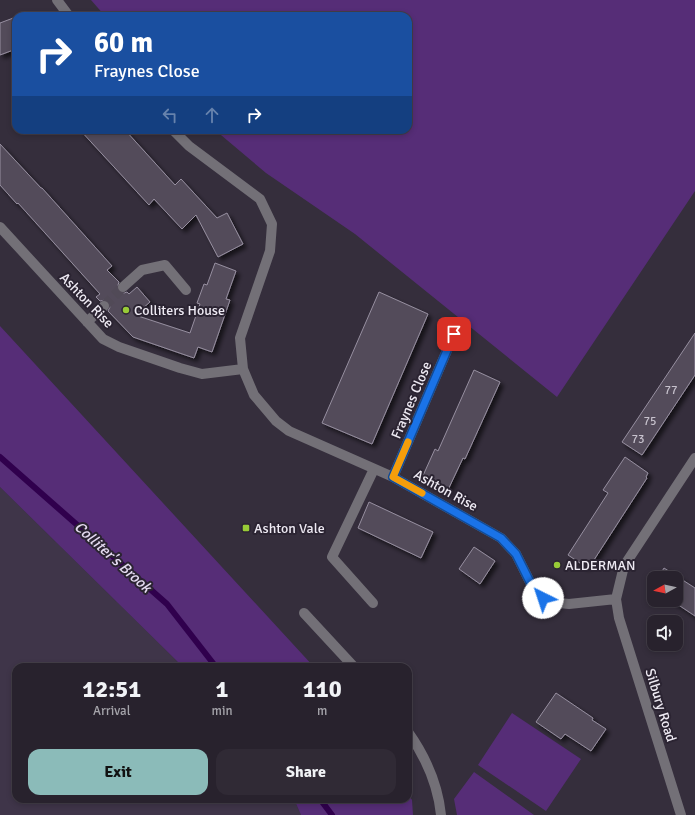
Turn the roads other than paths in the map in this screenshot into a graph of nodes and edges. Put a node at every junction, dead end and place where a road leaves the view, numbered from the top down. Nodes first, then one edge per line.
1 (56, 0) edge
2 (66, 12) edge
3 (177, 134) edge
4 (0, 227) edge
5 (124, 288) tunnel mouth
6 (186, 290) dead end
7 (104, 306) tunnel mouth
8 (87, 322) junction
9 (454, 334) dead end
10 (243, 369) junction
11 (695, 458) edge
12 (374, 469) junction
13 (393, 477) junction
14 (616, 599) junction
15 (374, 603) dead end
16 (304, 613) dead end
17 (350, 663) edge
18 (412, 739) edge
19 (441, 815) edge
20 (681, 815) edge

1 - 2 street
3 - 10 street, Ashton Rise
4 - 8 street, Ashton Rise
5 - 6 street
7 - 8 street
8 - 10 street, Ashton Rise
9 - 13 street, Fraynes Close
10 - 12 street, Ashton Rise
11 - 14 street, Silbury Road
12 - 13 street, Ashton Rise
12 - 15 street
13 - 14 street, Ashton Rise
14 - 20 street, Silbury Road
16 - 17 street
18 - 19 street

